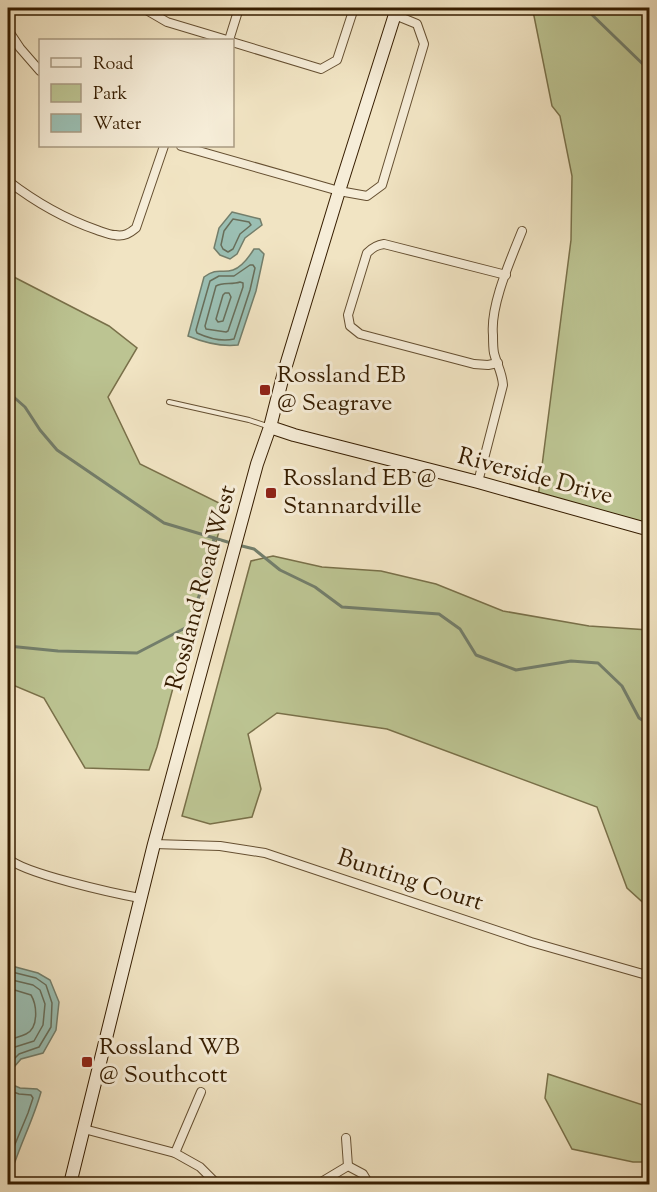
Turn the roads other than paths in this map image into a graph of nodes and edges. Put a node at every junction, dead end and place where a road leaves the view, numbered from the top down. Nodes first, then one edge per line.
1 (143, 8) edge
2 (239, 8) edge
3 (354, 8) edge
4 (396, 11) edge
5 (8, 30) edge
6 (223, 39) edge
7 (231, 39) edge
8 (234, 42) edge
9 (39, 70) edge
10 (164, 147) edge
11 (185, 147) edge
12 (8, 180) edge
13 (339, 191) junction
14 (522, 231) dead end
15 (506, 275) junction
16 (498, 363) junction
17 (169, 402) dead end
18 (270, 427) junction
19 (478, 482) junction
20 (650, 530) edge
21 (154, 844) junction
22 (8, 858) edge
23 (140, 898) junction
24 (650, 976) edge
25 (201, 1092) dead end
26 (84, 1129) junction
27 (346, 1138) dead end
28 (175, 1154) junction
29 (348, 1166) junction
30 (70, 1185) edge
31 (217, 1185) edge
32 (318, 1185) edge
33 (369, 1185) edge

1 - 6 street
2 - 7 street
3 - 8 street
4 - 13 main road, Rossland Road West
4 - 13 street, Rossland Road West
5 - 9 street
10 - 12 street
11 - 13 street
13 - 18 main road, Rossland Road West
14 - 15 street
15 - 16 street
15 - 16 street
16 - 19 street
17 - 18 lane
18 - 19 main road, Riverside Drive
18 - 21 main road, Rossland Road West
19 - 20 main road, Riverside Drive
21 - 23 main road, Rossland Road West
21 - 24 street, Bunting Court
22 - 23 street
23 - 26 main road, Rossland Road West
25 - 28 street
26 - 28 street
26 - 30 main road, Rossland Road West
27 - 29 street
28 - 31 street
29 - 32 street
29 - 33 street

